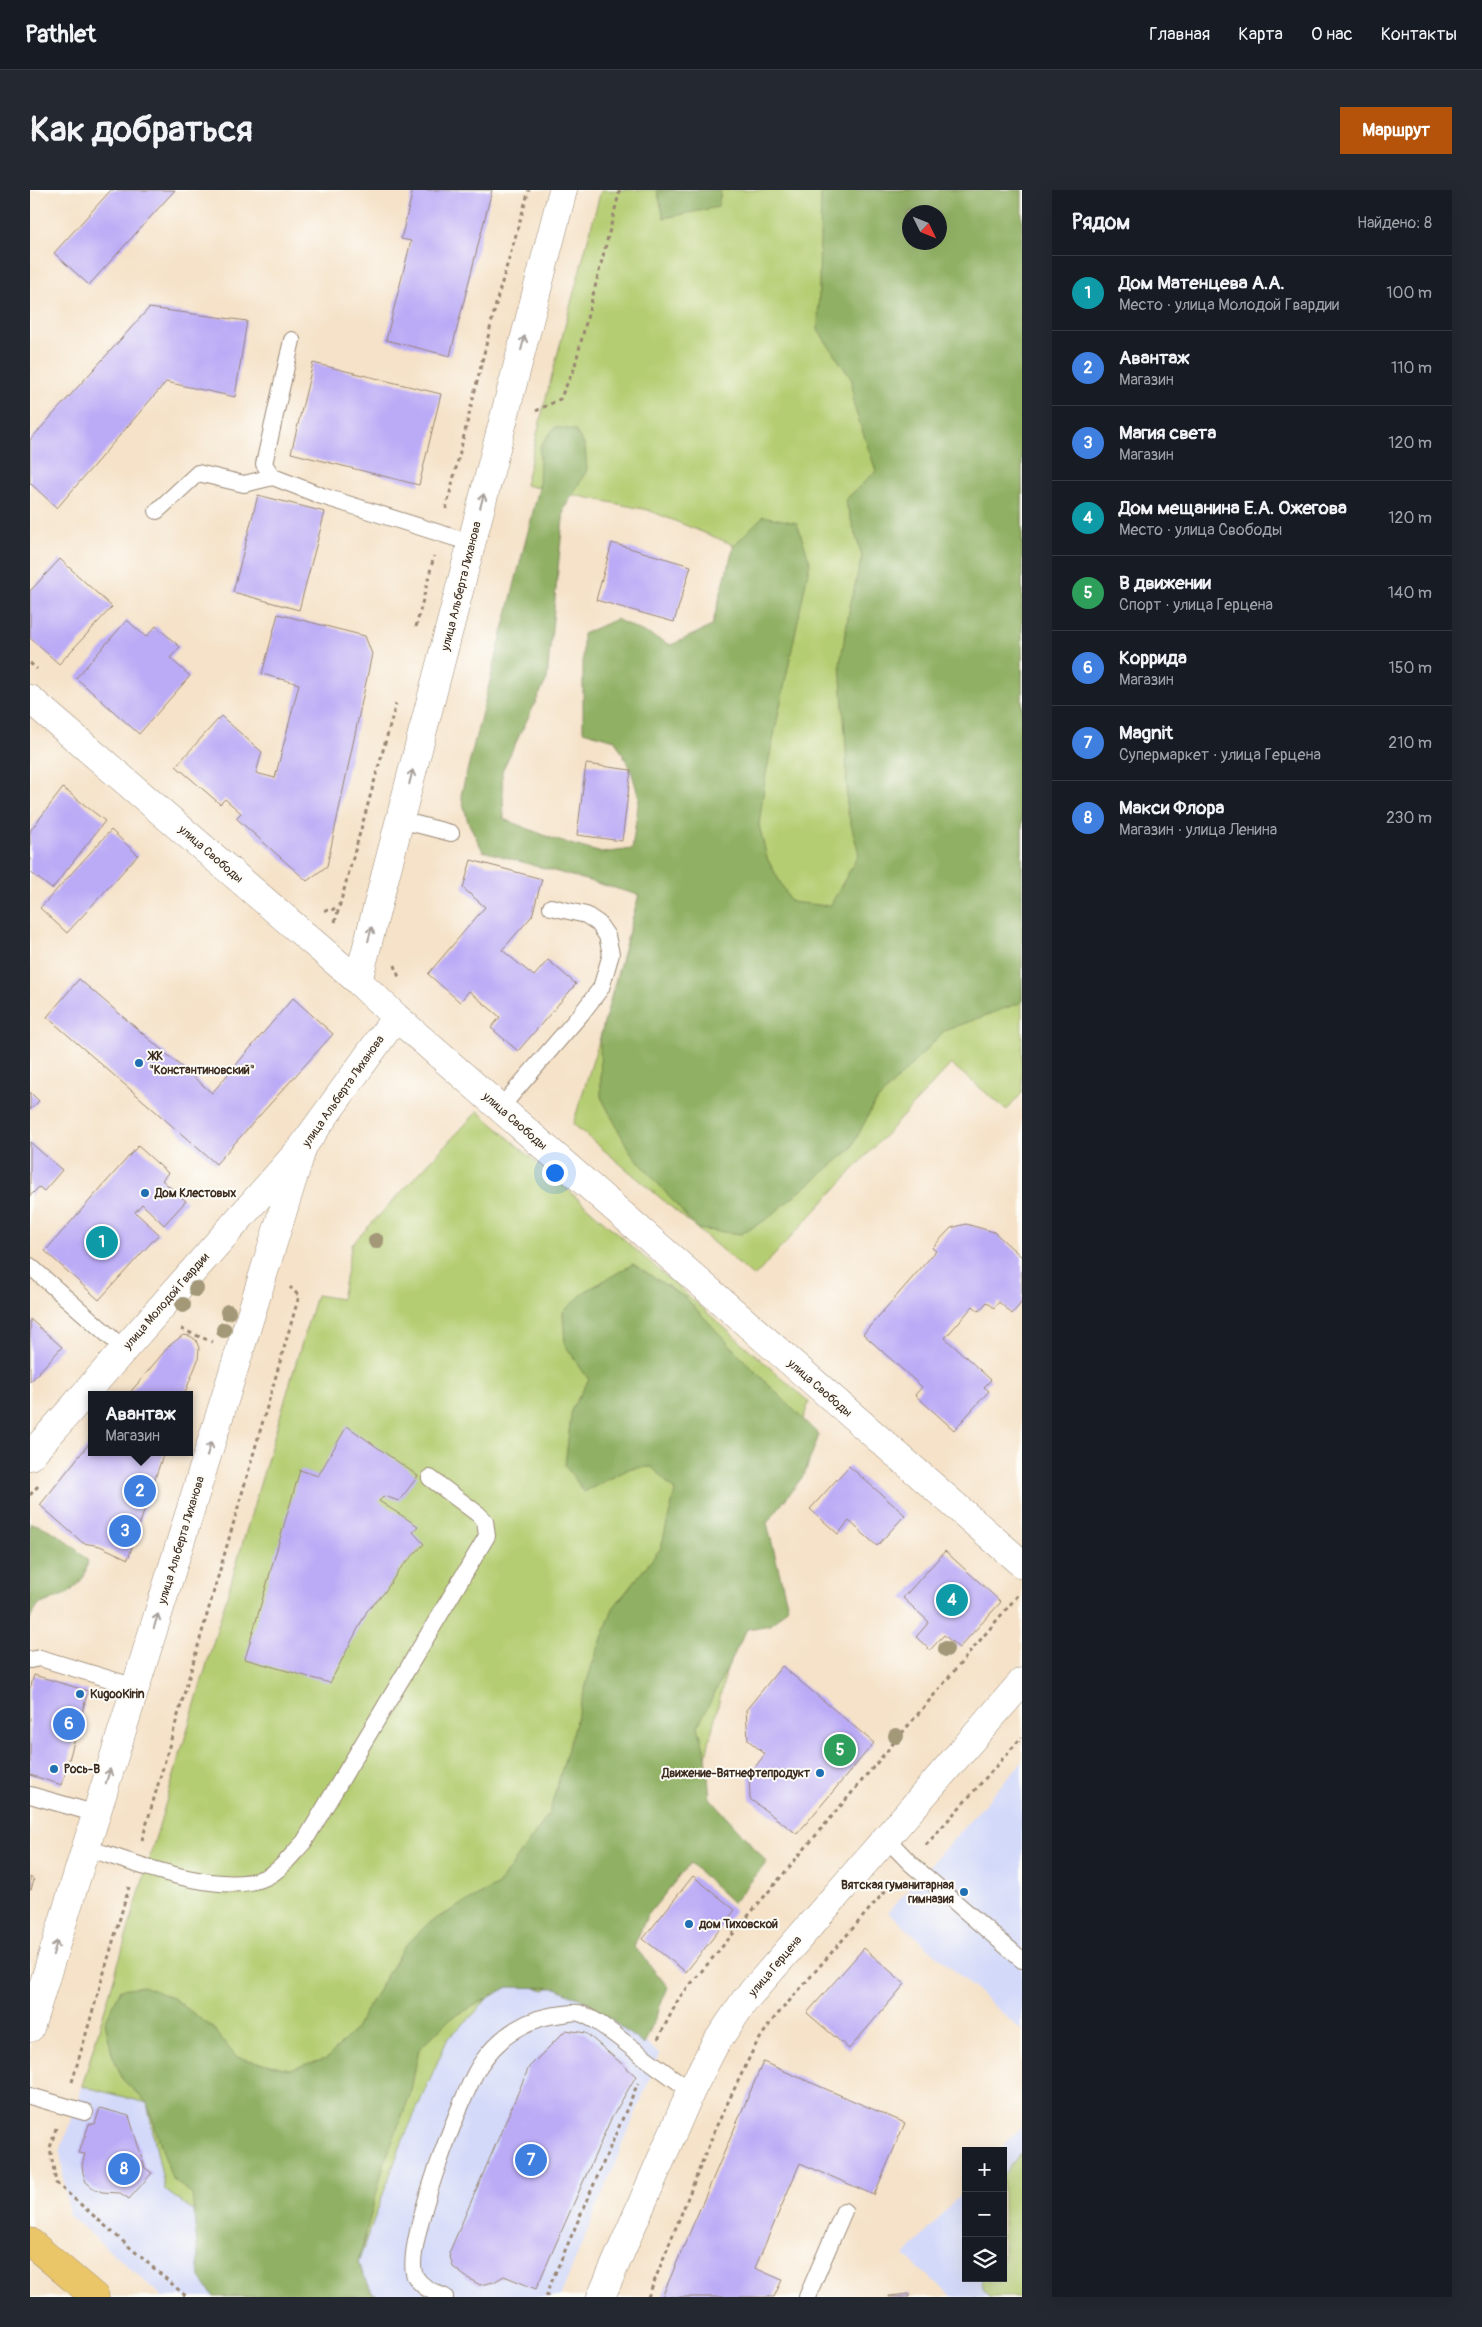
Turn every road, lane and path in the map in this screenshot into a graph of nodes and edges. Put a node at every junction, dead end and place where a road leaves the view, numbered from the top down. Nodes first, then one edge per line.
1 (529, 190) edge
2 (563, 190) edge
3 (620, 190) edge
4 (292, 340) dead end
5 (529, 414) dead end
6 (273, 477) junction
7 (157, 511) dead end
8 (439, 533) junction
9 (472, 543) junction
10 (414, 635) dead end
11 (30, 663) edge
12 (38, 669) dead end
13 (30, 699) edge
14 (397, 700) dead end
15 (400, 820) junction
16 (451, 833) dead end
17 (340, 904) junction
18 (552, 907) dead end
19 (318, 910) dead end
20 (334, 924) dead end
21 (394, 961) dead end
22 (358, 981) junction
23 (401, 982) dead end
24 (396, 1017) junction
25 (500, 1108) junction
26 (302, 1146) junction
27 (30, 1266) edge
28 (286, 1282) dead end
29 (174, 1326) dead end
30 (124, 1348) junction
31 (212, 1352) dead end
32 (30, 1456) edge
33 (430, 1478) dead end
34 (1022, 1564) edge
35 (1019, 1594) dead end
36 (30, 1660) edge
37 (1022, 1682) edge
38 (136, 1686) junction
39 (1022, 1737) edge
40 (30, 1795) edge
41 (97, 1814) junction
42 (885, 1837) junction
43 (87, 1848) junction
44 (136, 1863) junction
45 (910, 1863) junction
46 (1022, 1960) edge
47 (37, 1985) edge
48 (30, 2028) edge
49 (648, 2059) junction
50 (691, 2091) junction
51 (30, 2096) edge
52 (64, 2106) junction
53 (85, 2112) dead end
54 (844, 2211) dead end
55 (30, 2242) edge
56 (95, 2297) edge
57 (186, 2297) edge
58 (445, 2297) edge
59 (547, 2297) edge
60 (601, 2297) edge
61 (648, 2297) edge
62 (808, 2297) edge

1 - 8 path
9 -> 2 street, улица Альберта Лиханова
3 - 5 path
4 - 6 lane
6 - 7 lane
6 - 8 lane
8 - 9 lane
8 - 10 path
15 -> 9 street, улица Альберта Лиханова
11 - 12 path
13 - 22 street, улица Свободы
14 - 17 path
15 - 16 lane
22 -> 15 street, улица Альберта Лиханова
17 - 19 path
17 - 20 path
18 - 25 lane
21 - 23 path
22 - 24 street, улица Свободы
24 - 25 street, улица Свободы
24 - 26 street, улица Альберта Лиханова
25 - 34 street, улица Свободы
26 - 30 street, улица Молодой Гвардии
38 -> 26 street, улица Альберта Лиханова
27 - 30 lane
28 - 44 path
29 - 31 path
30 - 32 street, улица Молодой Гвардии
33 - 44 lane
35 - 49 path
36 - 38 lane
37 - 42 street, улица Герцена
41 -> 38 street, улица Альберта Лиханова
39 - 45 path
40 - 41 lane
41 - 43 street, улица Альберта Лиханова
42 - 45 lane
42 - 50 street, улица Герцена
43 - 44 lane
47 -> 43 street, улица Альберта Лиханова
44 - 52 path
45 - 46 lane
45 - 61 path
47 - 48 street, улица Альберта Лиханова
49 - 50 lane
49 - 58 lane
49 - 59 path
50 - 60 street, улица Герцена
51 - 52 lane
52 - 53 lane
52 - 57 path
54 - 62 lane
55 - 56 main road

